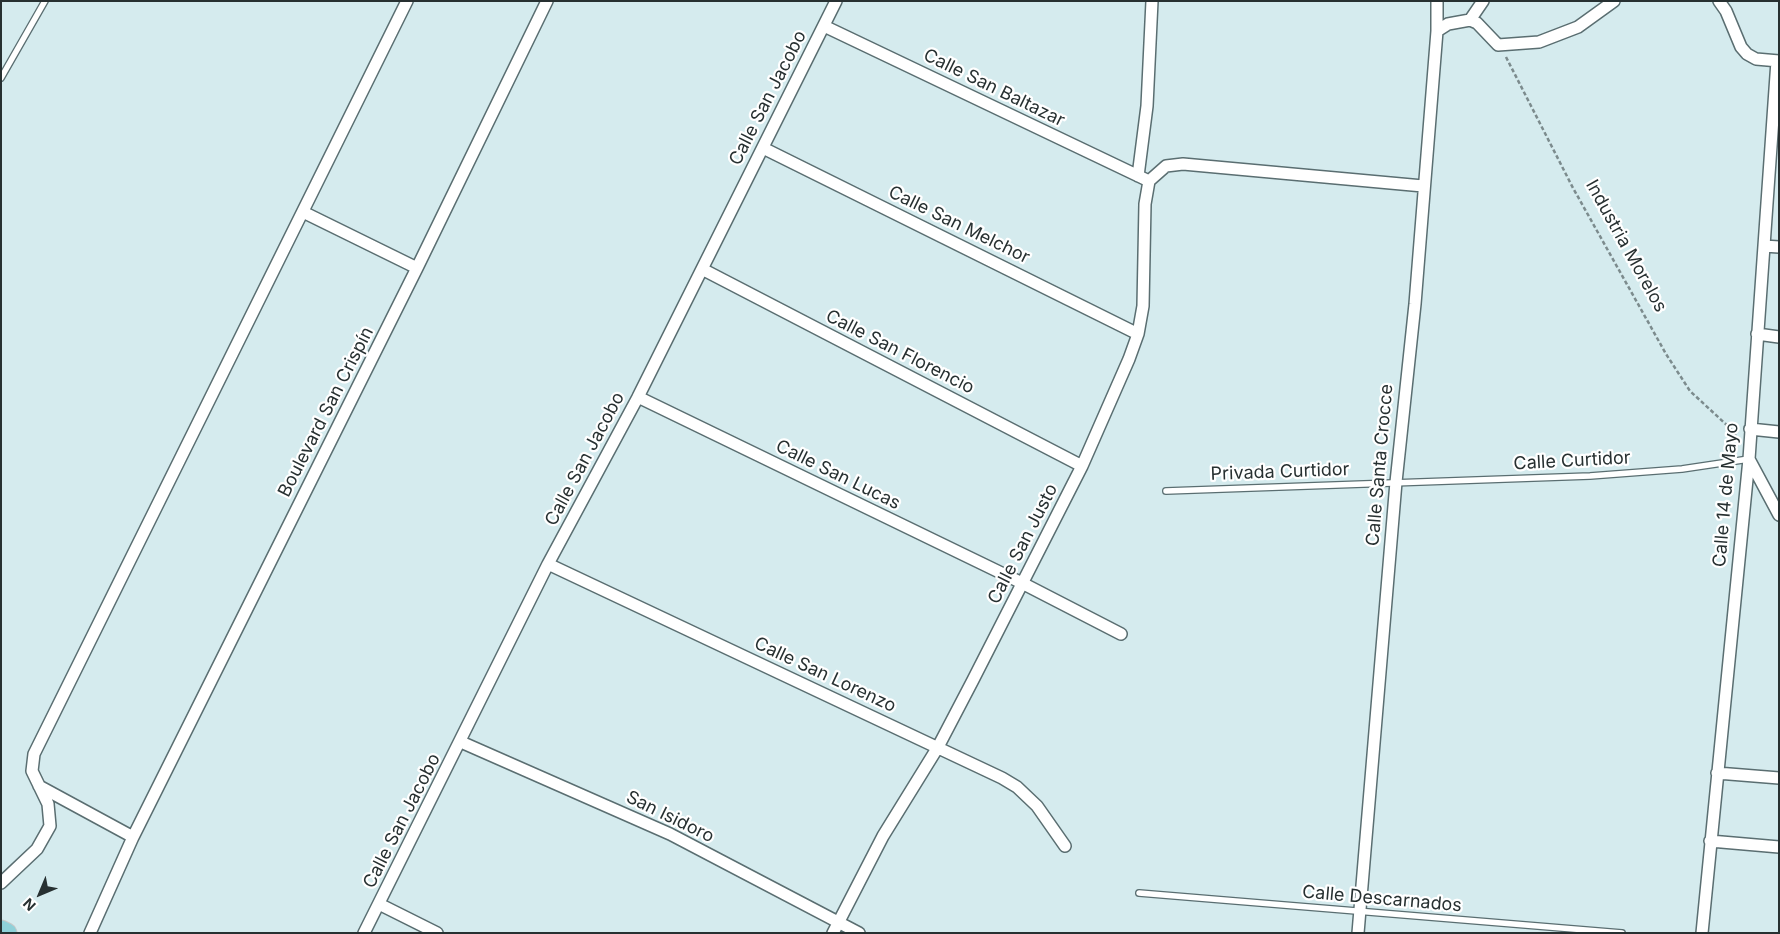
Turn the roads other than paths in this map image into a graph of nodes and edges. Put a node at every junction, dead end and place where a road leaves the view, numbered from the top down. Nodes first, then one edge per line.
1 (45, 1) edge
2 (407, 1) edge
3 (547, 1) edge
4 (836, 1) edge
5 (1152, 1) edge
6 (1437, 1) edge
7 (1483, 1) edge
8 (1614, 1) edge
9 (1718, 1) edge
10 (1470, 20) junction
11 (824, 26) junction
12 (1437, 31) junction
13 (1778, 61) edge
14 (1, 78) edge
15 (763, 148) junction
16 (1775, 155) edge
17 (1138, 176) junction
18 (1149, 181) junction
19 (1423, 186) junction
20 (303, 212) junction
21 (1764, 246) junction
22 (1779, 247) edge
23 (418, 268) junction
24 (702, 269) junction
25 (1138, 334) junction
26 (1757, 334) junction
27 (1779, 337) edge
28 (638, 397) junction
29 (1750, 429) junction
30 (1779, 432) edge
31 (1748, 459) junction
32 (1082, 466) junction
33 (1396, 482) junction
34 (1166, 491) dead end
35 (1779, 515) edge
36 (548, 564) junction
37 (1022, 583) junction
38 (1121, 634) dead end
39 (462, 742) junction
40 (938, 747) junction
41 (1717, 772) junction
42 (1779, 778) edge
43 (37, 785) junction
44 (133, 837) junction
45 (1710, 841) junction
46 (1065, 846) dead end
47 (1779, 847) edge
48 (1, 883) edge
49 (1139, 893) dead end
50 (379, 904) junction
51 (1360, 913) junction
52 (836, 928) edge
53 (1, 930) edge
54 (7, 933) edge
55 (90, 933) edge
56 (364, 933) edge
57 (437, 933) edge
58 (859, 933) edge
59 (1358, 933) edge
60 (1622, 933) edge
61 (1702, 933) edge

1 - 14 lane
2 - 20 street
3 - 23 street, Boulevard San Crispín
4 - 11 street, Calle San Jacobo
5 - 17 street
6 - 12 street, Calle Santa Crocce
7 - 10 street
8 - 10 street
9 - 13 street
10 - 12 street
11 - 15 street, Calle San Jacobo
11 - 17 street, Calle San Baltazar
12 - 19 street, Calle Santa Crocce
13 - 16 street, Calle 14 de Mayo
15 - 24 street, Calle San Jacobo
15 - 25 street, Calle San Melchor
16 - 21 street, Calle 14 de Mayo
17 - 18 street, Calle San Baltazar
18 - 19 street
18 - 25 street, Calle San Justo
19 - 33 street, Calle Santa Crocce
20 - 23 street
20 - 43 street
21 - 22 street
21 - 26 street, Calle 14 de Mayo
23 - 44 street, Boulevard San Crispín
24 - 28 street, Calle San Jacobo
24 - 32 street, Calle San Florencio
25 - 32 street, Calle San Justo
26 - 27 street
26 - 29 street, Calle 14 de Mayo
28 - 36 street, Calle San Jacobo
28 - 37 street, Calle San Lucas
29 - 30 street
29 - 31 street, Calle 14 de Mayo
31 - 33 lane, Calle Curtidor
31 - 35 street
31 - 41 street, Calle 14 de Mayo
32 - 37 street, Calle San Justo
33 - 34 lane, Privada Curtidor
33 - 51 street, Calle Santa Crocce
36 - 39 street, Calle San Jacobo
36 - 40 street, Calle San Lorenzo
37 - 38 street, Calle San Lucas
37 - 40 street, Calle San Justo
39 - 50 street, Calle San Jacobo
39 - 52 street, San Isidoro
40 - 46 street, Calle San Lorenzo
40 - 52 street, Calle San Justo
41 - 42 street
41 - 45 street, Calle 14 de Mayo
43 - 44 street
43 - 48 street
44 - 55 street, Boulevard San Crispín
45 - 47 street
45 - 61 street, Calle 14 de Mayo
49 - 51 lane, Calle Descarnados
50 - 56 street, Calle San Jacobo
50 - 57 street
51 - 59 street, Calle Santa Crocce
51 - 60 lane, Calle Descarnados
52 - 58 street, San Isidoro
53 - 54 main road

